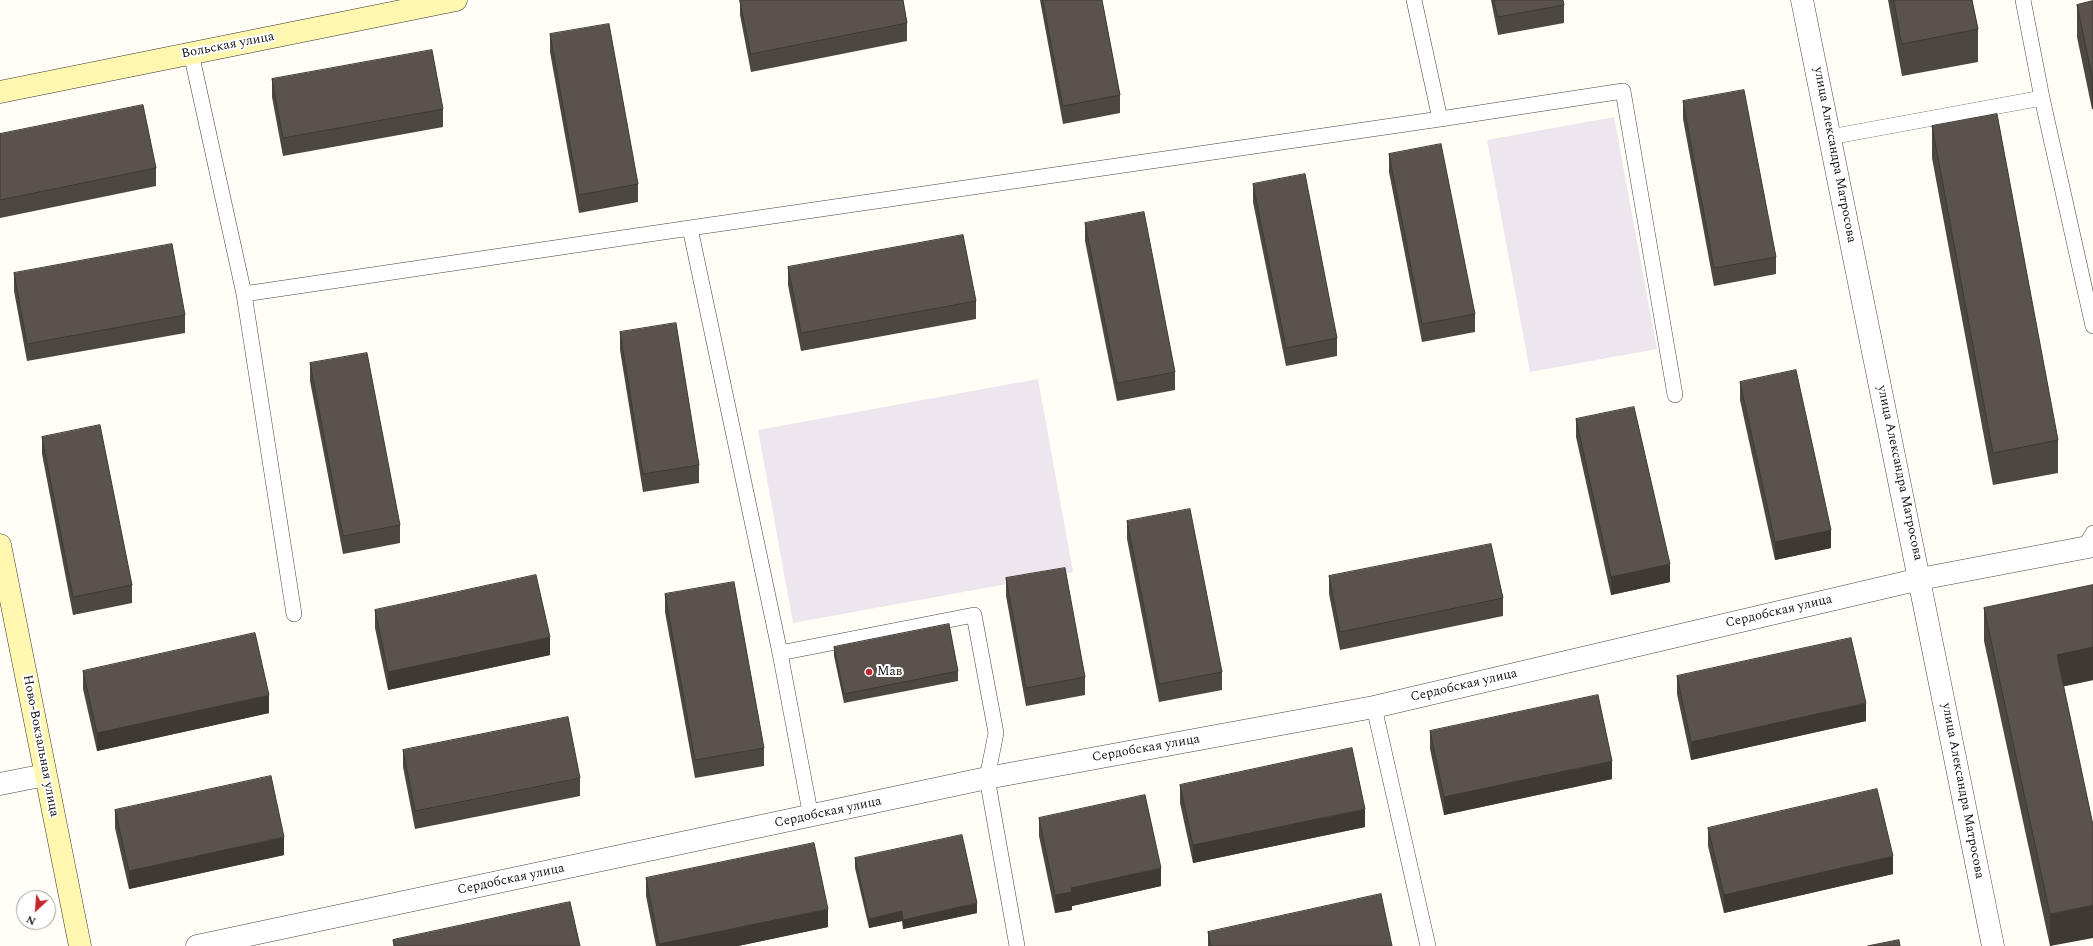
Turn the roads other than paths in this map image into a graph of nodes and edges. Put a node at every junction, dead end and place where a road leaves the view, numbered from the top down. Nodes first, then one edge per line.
1 (456, 0) edge
2 (1414, 0) edge
3 (1802, 0) edge
4 (2023, 0) edge
5 (191, 53) junction
6 (0, 92) edge
7 (2042, 98) junction
8 (1440, 119) junction
9 (1830, 137) junction
10 (690, 228) junction
11 (244, 294) junction
12 (2093, 326) edge
13 (1675, 395) dead end
14 (2090, 542) edge
15 (0, 545) edge
16 (1920, 579) junction
17 (294, 614) dead end
18 (780, 653) junction
19 (1374, 707) junction
20 (45, 775) junction
21 (987, 778) junction
22 (0, 784) edge
23 (811, 817) junction
24 (80, 946) edge
25 (197, 946) edge
26 (1017, 946) edge
27 (1428, 946) edge
28 (1993, 946) edge

1 - 5 main road, Вольская улица
2 - 8 lane
3 - 9 street, улица Александра Матросова
4 - 7 lane
5 - 6 main road, Вольская улица
5 - 11 lane
7 - 9 lane
7 - 12 lane
8 - 10 lane
8 - 13 lane
9 - 16 street, улица Александра Матросова
10 - 11 lane
10 - 18 lane
11 - 17 lane
14 - 16 street, Сердобская улица
15 - 20 main road, Ново-Вокзальная улица
16 - 19 street, Сердобская улица
16 - 28 street, улица Александра Матросова
18 - 21 lane
18 - 23 lane
19 - 21 street, Сердобская улица
19 - 27 lane
20 - 22 street
20 - 24 main road, Ново-Вокзальная улица
21 - 23 street, Сердобская улица
21 - 26 lane
23 - 25 street, Сердобская улица

